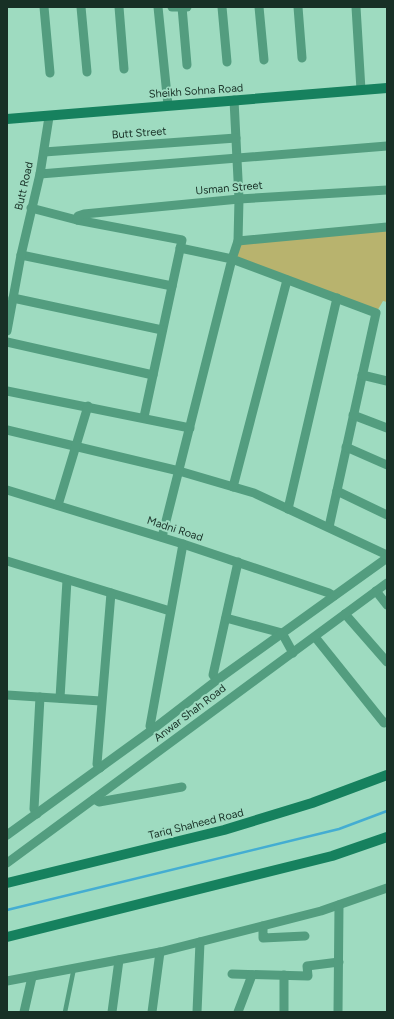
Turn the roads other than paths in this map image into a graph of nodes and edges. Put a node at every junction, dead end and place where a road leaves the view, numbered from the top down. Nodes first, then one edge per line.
1 (44, 7) edge
2 (81, 7) edge
3 (119, 7) edge
4 (158, 7) edge
5 (172, 7) edge
6 (182, 7) edge
7 (187, 7) edge
8 (222, 7) edge
9 (259, 7) edge
10 (298, 7) edge
11 (356, 7) edge
12 (302, 58) dead end
13 (264, 60) dead end
14 (227, 62) dead end
15 (187, 65) dead end
16 (124, 69) dead end
17 (88, 72) dead end
18 (50, 73) dead end
19 (387, 88) edge
20 (361, 90) junction
21 (234, 100) junction
22 (168, 105) junction
23 (49, 117) junction
24 (7, 119) edge
25 (236, 138) junction
26 (387, 146) edge
27 (44, 152) junction
28 (237, 157) junction
29 (40, 174) junction
30 (387, 190) edge
31 (239, 199) junction
32 (31, 208) junction
33 (77, 220) junction
34 (387, 227) edge
35 (238, 242) junction
36 (180, 248) junction
37 (20, 255) junction
38 (232, 260) junction
39 (288, 280) junction
40 (172, 286) junction
41 (13, 298) junction
42 (337, 298) junction
43 (162, 330) junction
44 (7, 331) edge
45 (7, 342) edge
46 (153, 375) junction
47 (362, 375) junction
48 (387, 381) edge
49 (7, 391) edge
50 (88, 406) junction
51 (354, 415) junction
52 (144, 417) junction
53 (190, 428) junction
54 (387, 428) edge
55 (7, 430) edge
56 (76, 446) junction
57 (346, 447) junction
58 (387, 465) edge
59 (179, 472) junction
60 (233, 487) junction
61 (7, 490) edge
62 (337, 491) junction
63 (58, 505) junction
64 (288, 509) junction
65 (387, 515) edge
66 (329, 527) junction
67 (162, 537) junction
68 (183, 544) junction
69 (387, 557) edge
70 (7, 562) edge
71 (238, 562) junction
72 (67, 580) junction
73 (387, 583) edge
74 (376, 591) junction
75 (111, 593) junction
76 (334, 596) junction
77 (387, 605) edge
78 (170, 611) junction
79 (345, 614) junction
80 (226, 618) junction
81 (282, 633) junction
82 (315, 637) junction
83 (293, 653) junction
84 (387, 662) edge
85 (217, 680) junction
86 (7, 695) edge
87 (40, 697) junction
88 (60, 698) junction
89 (101, 701) junction
90 (387, 722) edge
91 (152, 730) junction
92 (100, 768) junction
93 (387, 776) edge
94 (182, 787) dead end
95 (94, 798) junction
96 (37, 814) junction
97 (7, 835) edge
98 (387, 837) edge
99 (7, 863) edge
100 (7, 883) edge
101 (387, 888) edge
102 (339, 905) junction
103 (263, 926) junction
104 (305, 936) dead end
105 (7, 937) edge
106 (200, 942) junction
107 (160, 952) junction
108 (119, 960) junction
109 (339, 962) junction
110 (74, 968) junction
111 (232, 974) dead end
112 (252, 975) junction
113 (284, 976) junction
114 (32, 977) junction
115 (7, 981) edge
116 (24, 1012) edge
117 (65, 1012) edge
118 (112, 1012) edge
119 (152, 1012) edge
120 (197, 1012) edge
121 (238, 1012) edge
122 (284, 1012) edge
123 (338, 1012) edge

1 - 18 street
2 - 17 street
3 - 16 street
4 - 22 street
5 - 6 street
6 - 7 street
6 - 15 street
8 - 14 street
9 - 13 street
10 - 12 street
11 - 20 street
19 - 20 main road, Sheikh Sohna Road
20 - 21 main road, Sheikh Sohna Road
21 - 22 main road, Sheikh Sohna Road
21 - 25 street
22 - 23 main road, Sheikh Sohna Road
23 - 24 main road, Sheikh Sohna Road
23 - 27 street, Butt Road
25 - 27 street, Butt Street
25 - 28 street
26 - 28 street
27 - 29 street, Butt Road
28 - 29 street
28 - 31 street
29 - 32 street, Butt Road
30 - 31 street, Usman Street
31 - 33 street, Usman Street
31 - 35 street
32 - 33 street
32 - 37 street, Butt Road
33 - 36 street
34 - 35 street
35 - 38 street
36 - 38 street
36 - 40 street
37 - 40 street
37 - 41 street, Butt Road
38 - 39 street
38 - 53 street
39 - 42 street
39 - 60 street
40 - 43 street
41 - 43 street
41 - 44 street, Butt Road
42 - 47 street
42 - 64 street
43 - 46 street
45 - 46 street
46 - 52 street
47 - 48 street
47 - 51 street
49 - 50 street
50 - 52 street
50 - 56 street
51 - 54 street
51 - 57 street
52 - 53 street
53 - 59 street
55 - 56 street
56 - 59 street
56 - 63 street
57 - 58 street
57 - 62 street
59 - 60 street
59 - 67 street
60 - 64 street
61 - 63 street, Madni Road
62 - 65 street
62 - 66 street
63 - 67 street, Madni Road
64 - 66 street
66 - 69 street
67 - 68 street, Madni Road
68 - 71 street, Madni Road
68 - 78 street
69 - 76 street, Anwar Shah Road
70 - 72 street
71 - 76 street, Madni Road
71 - 80 street
72 - 75 street
72 - 88 street
73 - 74 street, Anwar Shah Road
74 - 77 street
74 - 79 street, Anwar Shah Road
75 - 78 street
75 - 89 street
76 - 81 street, Anwar Shah Road
78 - 91 street
79 - 82 street, Anwar Shah Road
79 - 84 street
80 - 81 street
80 - 85 street
81 - 83 street
81 - 85 street, Anwar Shah Road
82 - 83 street, Anwar Shah Road
82 - 90 street
83 - 95 street, Anwar Shah Road
85 - 91 street, Anwar Shah Road
86 - 87 street
87 - 88 street
87 - 96 street
88 - 89 street
89 - 92 street
91 - 92 street, Anwar Shah Road
92 - 96 street, Anwar Shah Road
93 - 100 main road, Tariq Shaheed Road
94 - 95 street
95 - 99 street, Anwar Shah Road
96 - 97 street, Anwar Shah Road
98 - 105 main road
101 - 102 street
102 - 103 street
102 - 109 street
103 - 104 street
103 - 106 street
106 - 107 street
106 - 120 street
107 - 108 street
107 - 119 street
108 - 110 street
108 - 118 street
109 - 113 street
109 - 123 street
110 - 114 street
110 - 117 lane
111 - 112 street
112 - 113 street
112 - 121 street
113 - 122 street
114 - 115 street
114 - 116 street

